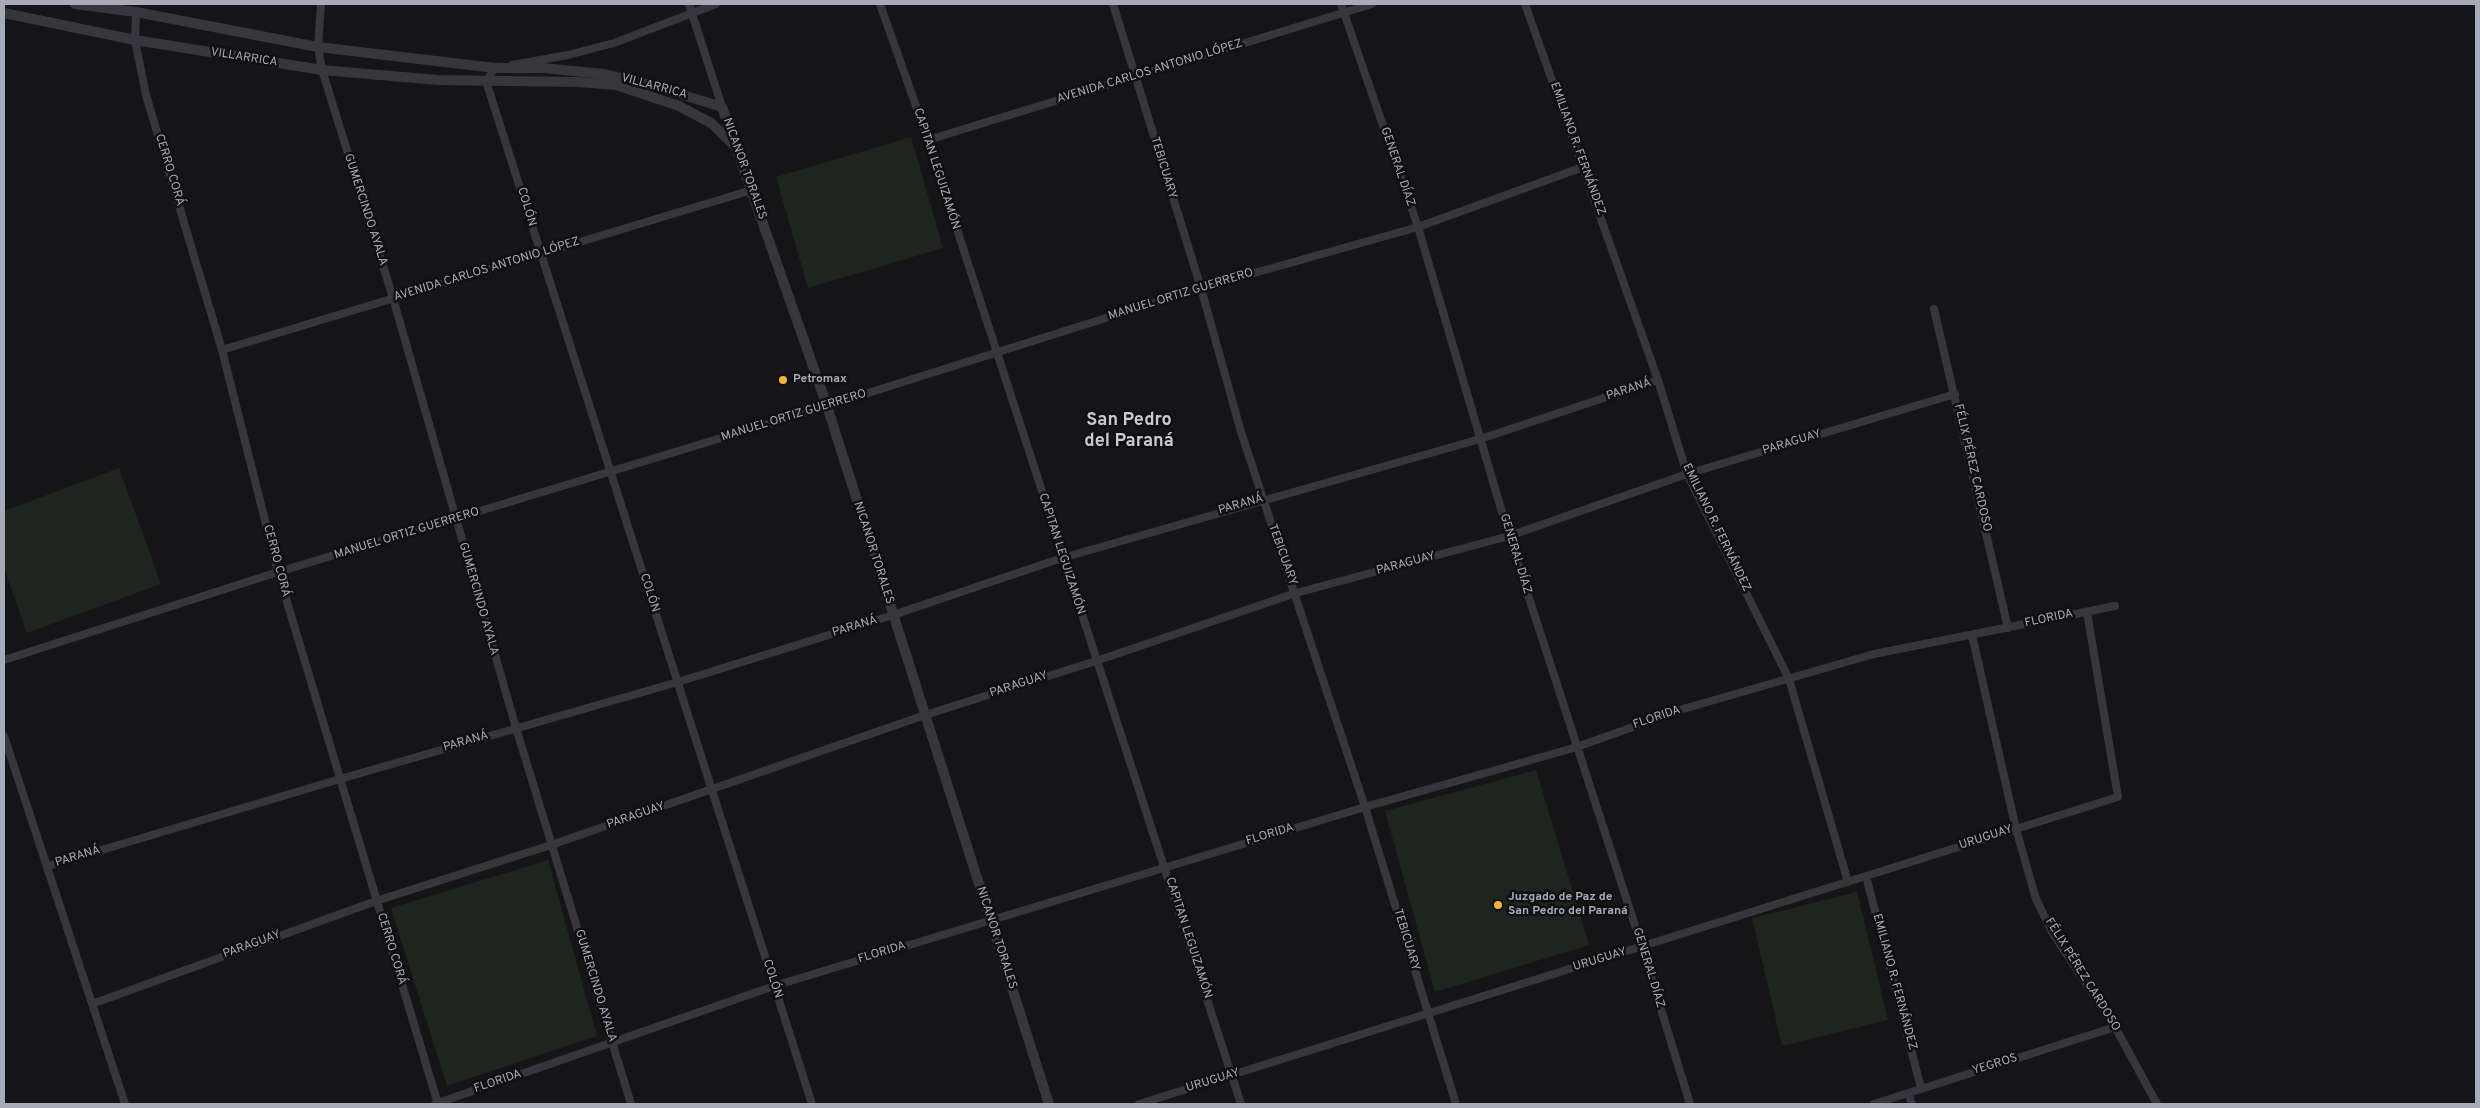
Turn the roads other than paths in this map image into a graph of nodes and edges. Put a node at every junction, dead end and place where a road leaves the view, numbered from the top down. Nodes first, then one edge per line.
1 (75, 4) edge
2 (321, 4) edge
3 (689, 4) edge
4 (716, 4) edge
5 (880, 4) edge
6 (1113, 4) edge
7 (1341, 4) edge
8 (1372, 4) edge
9 (1525, 4) edge
10 (136, 12) junction
11 (4, 13) edge
12 (692, 13) junction
13 (1344, 13) junction
14 (135, 40) junction
15 (318, 47) junction
16 (495, 68) junction
17 (322, 70) junction
18 (1135, 75) junction
19 (486, 81) junction
20 (722, 107) junction
21 (928, 140) junction
22 (738, 148) junction
23 (1583, 167) junction
24 (752, 190) junction
25 (1418, 227) junction
26 (541, 254) junction
27 (1201, 288) junction
28 (393, 298) junction
29 (1934, 309) dead end
30 (222, 350) junction
31 (995, 353) junction
32 (1658, 380) junction
33 (1955, 394) junction
34 (827, 406) junction
35 (1480, 438) junction
36 (610, 473) junction
37 (1687, 474) junction
38 (1262, 499) junction
39 (456, 519) junction
40 (1509, 536) junction
41 (1062, 558) junction
42 (278, 572) junction
43 (1296, 594) junction
44 (2116, 606) dead end
45 (2086, 612) junction
46 (893, 615) junction
47 (2008, 628) junction
48 (1972, 635) junction
49 (4, 660) edge
50 (1096, 661) junction
51 (1789, 679) junction
52 (678, 682) junction
53 (925, 715) junction
54 (516, 728) junction
55 (4, 736) edge
56 (1577, 747) junction
57 (340, 779) junction
58 (711, 790) junction
59 (1365, 806) junction
60 (2016, 829) junction
61 (552, 844) junction
62 (48, 866) junction
63 (1165, 866) junction
64 (1866, 876) junction
65 (1848, 882) junction
66 (376, 900) junction
67 (990, 919) junction
68 (1642, 947) junction
69 (774, 986) junction
70 (92, 1004) junction
71 (1428, 1012) junction
72 (2115, 1027) junction
73 (612, 1042) junction
74 (1232, 1075) junction
75 (1921, 1088) junction
76 (1908, 1093) junction
77 (125, 1104) edge
78 (437, 1104) edge
79 (631, 1104) edge
80 (812, 1104) edge
81 (1049, 1104) edge
82 (1139, 1104) edge
83 (1241, 1104) edge
84 (1456, 1104) edge
85 (1690, 1104) edge
86 (1874, 1104) edge
87 (1912, 1104) edge
88 (2157, 1104) edge

1 - 10 street, VILLARRICA
2 - 15 street, GUMERCINDO AYALA
3 - 12 street, NICANOR TORALES
4 - 12 street, VILLARRICA
5 - 21 street, CAPITAN LEGUIZAMÓN
6 - 18 street, TEBICUARY
7 - 13 street, GENERAL DÍAZ
8 - 13 street, AVENIDA CARLOS ANTONIO LÓPEZ
9 - 23 street, EMILIANO R. FERNÁNDEZ
10 - 14 street, CERRO CORÁ
10 - 15 street, VILLARRICA
11 - 14 street, VILLARRICA
12 - 16 street, VILLARRICA
12 - 20 street, NICANOR TORALES
13 - 18 street, AVENIDA CARLOS ANTONIO LÓPEZ
13 - 25 street, GENERAL DÍAZ
14 - 17 street, VILLARRICA
14 - 30 street, CERRO CORÁ
15 - 16 street, VILLARRICA
15 - 17 street, GUMERCINDO AYALA
16 - 19 street
16 - 20 street, VILLARRICA
17 - 19 street, VILLARRICA
17 - 28 street, GUMERCINDO AYALA
18 - 21 street, AVENIDA CARLOS ANTONIO LÓPEZ
18 - 27 street, TEBICUARY
19 - 22 street, VILLARRICA
19 - 26 street, COLÓN
20 - 22 street, NICANOR TORALES
21 - 31 street, CAPITAN LEGUIZAMÓN
22 - 24 street, NICANOR TORALES
23 - 25 street, MANUEL ORTIZ GUERRERO
23 - 32 street, EMILIANO R. FERNÁNDEZ
24 - 26 street, AVENIDA CARLOS ANTONIO LÓPEZ
24 - 34 street, NICANOR TORALES
25 - 27 street, MANUEL ORTIZ GUERRERO
25 - 35 street, GENERAL DÍAZ
26 - 28 street, AVENIDA CARLOS ANTONIO LÓPEZ
26 - 36 street, COLÓN
27 - 31 street, MANUEL ORTIZ GUERRERO
27 - 38 street, TEBICUARY
28 - 30 street, AVENIDA CARLOS ANTONIO LÓPEZ
28 - 39 street, GUMERCINDO AYALA
29 - 33 street, FÉLIX PÉREZ CARDOSO
30 - 42 street, CERRO CORÁ
31 - 34 street, MANUEL ORTIZ GUERRERO
31 - 41 street, CAPITAN LEGUIZAMÓN
32 - 35 street, PARANÁ
32 - 37 street, EMILIANO R. FERNÁNDEZ
33 - 37 street, PARAGUAY
33 - 47 street, FÉLIX PÉREZ CARDOSO
34 - 36 street, MANUEL ORTIZ GUERRERO
34 - 46 street, NICANOR TORALES
35 - 38 street, PARANÁ
35 - 40 street, GENERAL DÍAZ
36 - 39 street, MANUEL ORTIZ GUERRERO
36 - 52 street, COLÓN
37 - 40 street, PARAGUAY
37 - 51 street, EMILIANO R. FERNÁNDEZ
38 - 41 street, PARANÁ
38 - 43 street, TEBICUARY
39 - 42 street, MANUEL ORTIZ GUERRERO
39 - 54 street, GUMERCINDO AYALA
40 - 43 street, PARAGUAY
40 - 56 street, GENERAL DÍAZ
41 - 46 street, PARANÁ
41 - 50 street, CAPITAN LEGUIZAMÓN
42 - 49 street, MANUEL ORTIZ GUERRERO
42 - 57 street, CERRO CORÁ
43 - 50 street, PARAGUAY
43 - 59 street, TEBICUARY
44 - 45 street, FLORIDA
45 - 47 street, FLORIDA
45 - 60 street, URUGUAY
46 - 52 street, PARANÁ
46 - 53 street, NICANOR TORALES
47 - 48 street, FLORIDA
48 - 51 street, FLORIDA
48 - 60 street, FÉLIX PÉREZ CARDOSO
50 - 53 street, PARAGUAY
50 - 63 street, CAPITAN LEGUIZAMÓN
51 - 56 street, FLORIDA
51 - 65 street, EMILIANO R. FERNÁNDEZ
52 - 54 street, PARANÁ
52 - 58 street, COLÓN
53 - 58 street, PARAGUAY
53 - 67 street, NICANOR TORALES
54 - 57 street, PARANÁ
54 - 61 street, GUMERCINDO AYALA
55 - 62 street
56 - 59 street, FLORIDA
56 - 68 street, GENERAL DÍAZ
57 - 62 street, PARANÁ
57 - 66 street, CERRO CORÁ
58 - 61 street, PARAGUAY
58 - 69 street, COLÓN
59 - 63 street, FLORIDA
59 - 71 street, TEBICUARY
60 - 64 street, URUGUAY
60 - 72 street, FÉLIX PÉREZ CARDOSO
61 - 66 street, PARAGUAY
61 - 73 street, GUMERCINDO AYALA
62 - 70 street
63 - 67 street, FLORIDA
63 - 74 street, CAPITAN LEGUIZAMÓN
64 - 65 street, URUGUAY
64 - 75 street, EMILIANO R. FERNÁNDEZ
65 - 68 street, URUGUAY
66 - 70 street, PARAGUAY
66 - 78 street, CERRO CORÁ
67 - 69 street, FLORIDA
67 - 81 street, NICANOR TORALES
68 - 71 street, URUGUAY
68 - 85 street, GENERAL DÍAZ
69 - 73 street, FLORIDA
69 - 80 street, COLÓN
70 - 77 street
71 - 74 street, URUGUAY
71 - 84 street, TEBICUARY
72 - 75 street, YEGROS
72 - 88 street, FÉLIX PÉREZ CARDOSO
73 - 78 street, FLORIDA
73 - 79 street, GUMERCINDO AYALA
74 - 82 street, URUGUAY
74 - 83 street, CAPITAN LEGUIZAMÓN
75 - 76 street, YEGROS
76 - 86 street, YEGROS
76 - 87 street

